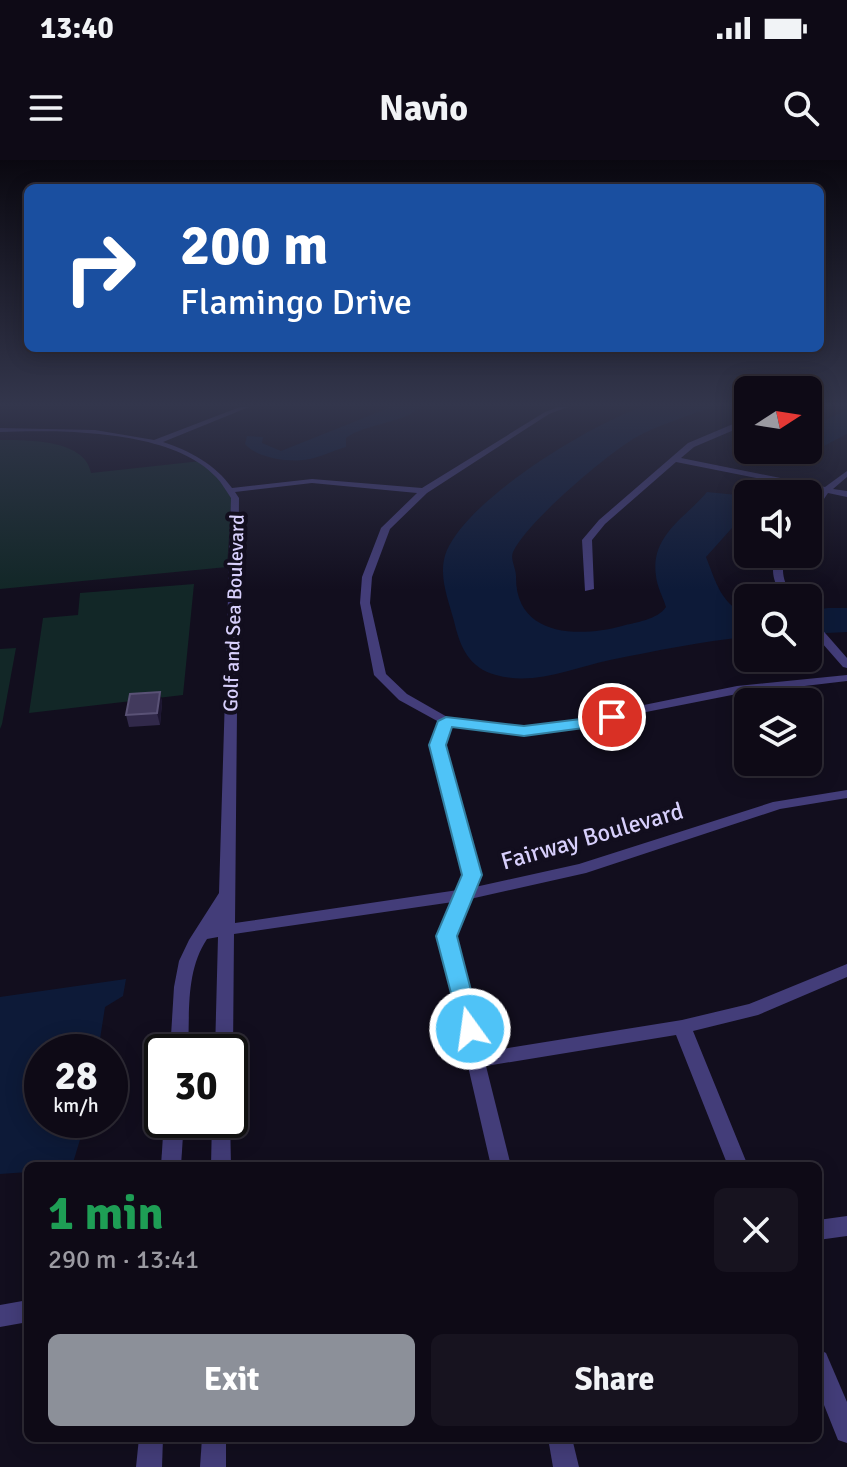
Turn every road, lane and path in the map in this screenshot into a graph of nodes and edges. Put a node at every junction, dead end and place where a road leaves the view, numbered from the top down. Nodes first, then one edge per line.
1 (210, 468) edge
2 (460, 468) edge
3 (664, 468) edge
4 (718, 468) edge
5 (847, 473) edge
6 (232, 490) junction
7 (826, 490) junction
8 (424, 491) junction
9 (847, 494) edge
10 (822, 496) edge
11 (589, 589) dead end
12 (822, 637) edge
13 (847, 665) edge
14 (847, 678) edge
15 (446, 721) junction
16 (847, 794) edge
17 (226, 889) junction
18 (462, 895) junction
19 (228, 930) junction
20 (205, 933) junction
21 (847, 970) edge
22 (682, 1027) junction
23 (180, 1034) edge
24 (225, 1034) edge
25 (477, 1060) junction
26 (173, 1138) edge
27 (222, 1138) edge
28 (171, 1162) edge
29 (221, 1162) edge
30 (500, 1162) edge
31 (736, 1162) edge
32 (847, 1226) edge
33 (822, 1229) edge
34 (24, 1312) edge
35 (0, 1316) edge
36 (822, 1371) edge
37 (847, 1431) edge
38 (151, 1442) edge
39 (214, 1442) edge
40 (561, 1442) edge
41 (149, 1467) edge
42 (213, 1467) edge
43 (566, 1467) edge

1 - 6 street, Golf and Sea Boulevard
2 - 8 street
3 - 11 street
4 - 7 street
5 - 7 street
6 - 8 street
6 - 17 street, Golf and Sea Boulevard
7 - 9 street
7 - 10 street
8 - 15 street
12 - 13 street
14 - 15 street
15 - 18 street
16 - 18 street, Fairway Boulevard
17 - 19 street, Golf and Sea Boulevard
17 - 20 street, Golf and Sea Boulevard
18 - 19 street, Fairway Boulevard
18 - 25 street
19 - 20 street, Fairway Boulevard
19 - 24 street, Golf and Sea Boulevard
20 - 23 street, Golf and Sea Boulevard
21 - 22 street
22 - 25 street
22 - 31 street
25 - 30 street
26 - 28 street
27 - 29 street
32 - 33 street
34 - 35 street
36 - 37 street
38 - 41 street
39 - 42 street
40 - 43 street

